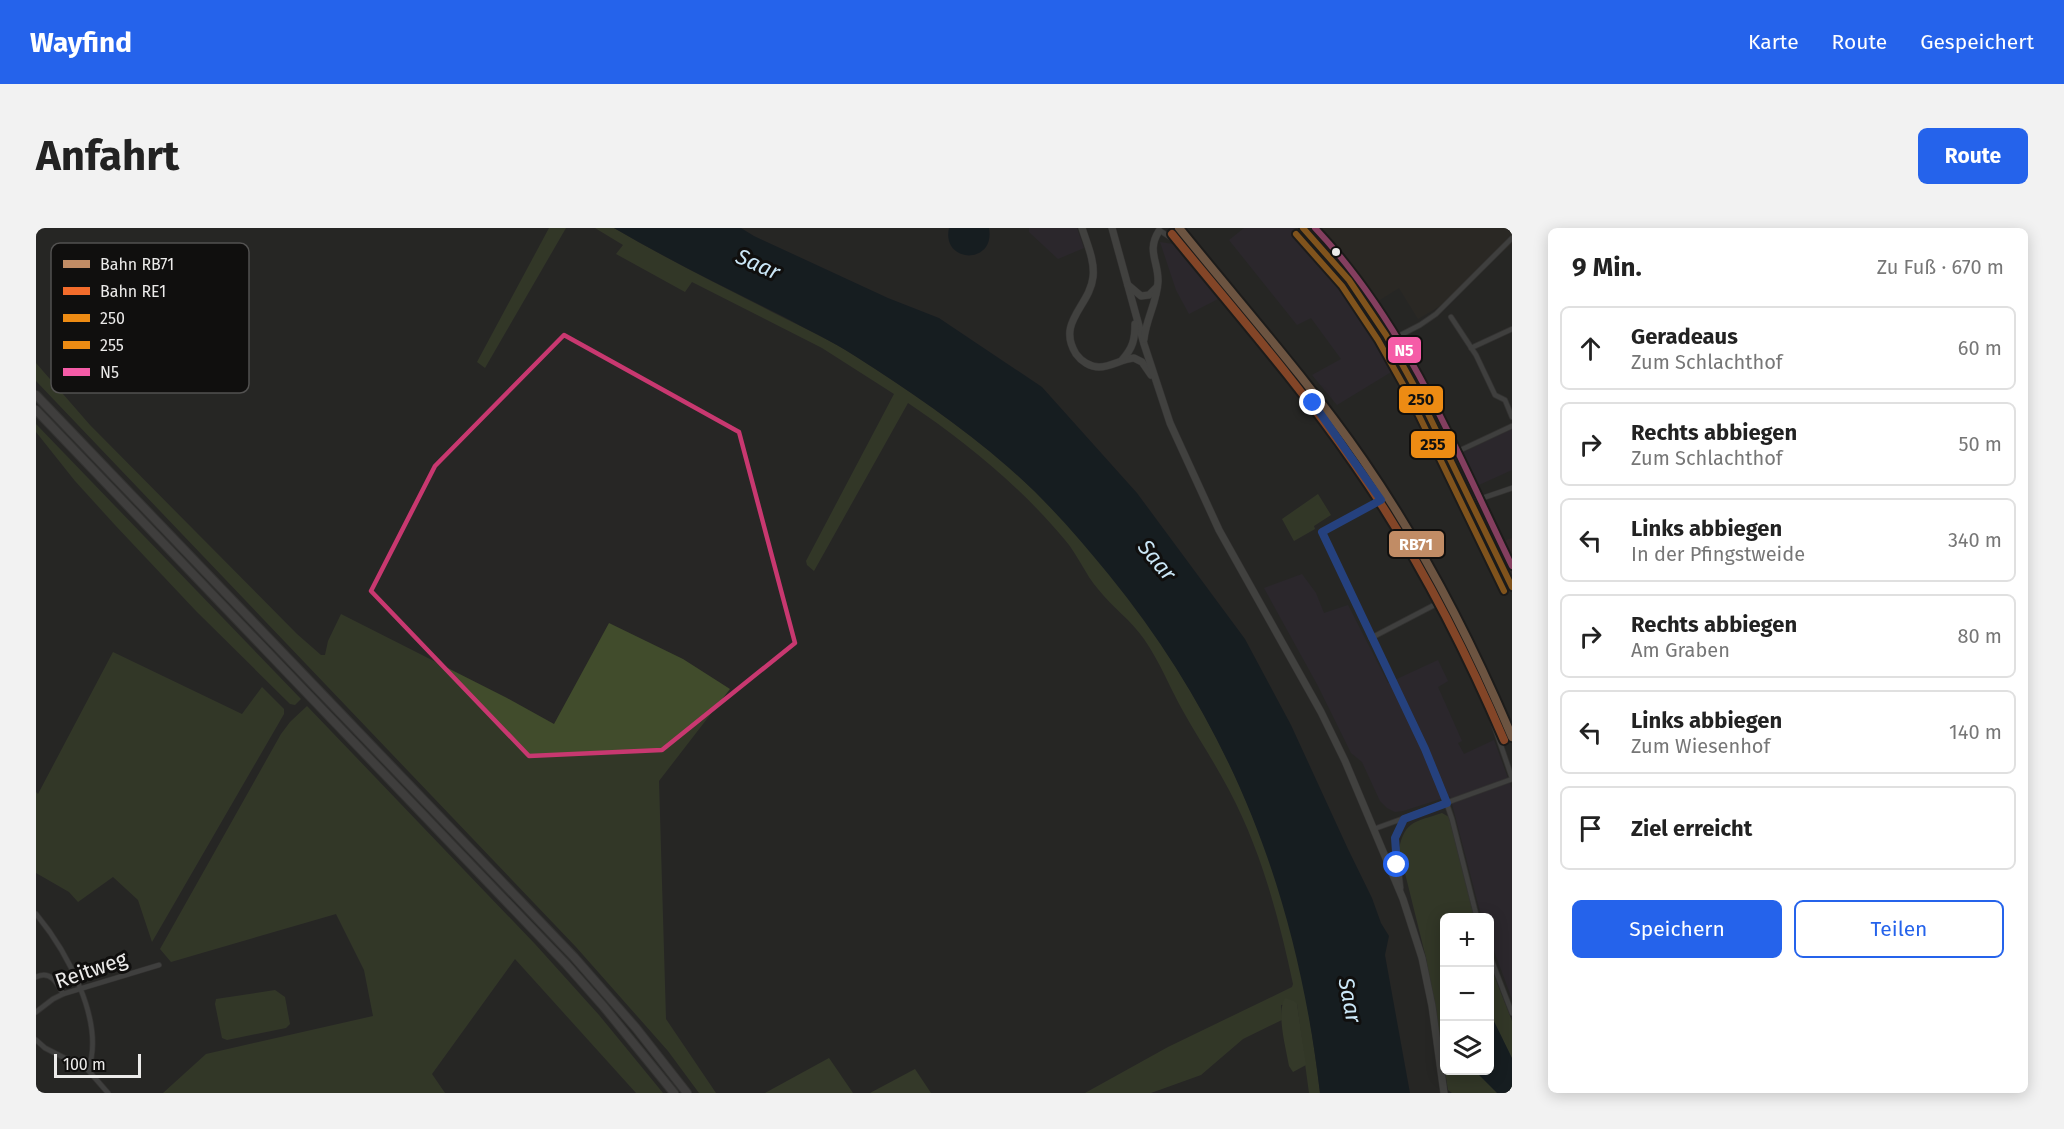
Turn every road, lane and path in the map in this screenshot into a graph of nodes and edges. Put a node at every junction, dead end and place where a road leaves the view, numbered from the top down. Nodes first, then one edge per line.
1 (1082, 228) edge
2 (1112, 228) edge
3 (1303, 228) edge
4 (1159, 229) edge
5 (1512, 238) edge
6 (1127, 283) junction
7 (1157, 287) junction
8 (1134, 312) junction
9 (1451, 316) dead end
10 (1512, 329) edge
11 (1391, 340) junction
12 (1144, 344) junction
13 (1471, 348) junction
14 (1121, 361) junction
15 (1155, 379) junction
16 (36, 394) edge
17 (1511, 396) edge
18 (1505, 400) junction
19 (36, 410) edge
20 (1512, 417) edge
21 (1512, 426) edge
22 (1448, 456) junction
23 (1512, 488) edge
24 (1381, 500) junction
25 (1471, 501) junction
26 (1512, 587) edge
27 (1440, 602) junction
28 (1371, 638) junction
29 (1512, 778) edge
30 (1447, 803) junction
31 (1404, 819) junction
32 (1374, 829) junction
33 (1403, 899) junction
34 (1476, 913) edge
35 (36, 914) edge
36 (159, 965) dead end
37 (1494, 966) edge
38 (36, 977) edge
39 (79, 989) junction
40 (63, 994) junction
41 (36, 1012) edge
42 (1512, 1013) edge
43 (36, 1040) edge
44 (88, 1070) junction
45 (108, 1093) edge
46 (674, 1093) edge
47 (687, 1093) edge
48 (1444, 1093) edge

1 - 14 main road
2 - 6 main road
3 - 11 street
4 - 7 main road
4 - 24 street
5 - 11 street
6 - 7 main road
6 - 8 main road
7 - 12 main road
8 - 12 main road
8 - 14 main road
9 - 13 street
10 - 13 street
11 - 22 street
12 - 15 main road
13 - 18 street
14 - 15 main road
15 - 32 main road
16 - 47 highway
17 - 18 street
18 - 20 street
19 - 46 highway
21 - 22 street
22 - 25 street
23 - 25 street
24 - 27 street
24 - 28 street
25 - 26 street
27 - 28 street
27 - 29 street
28 - 30 street
29 - 30 street
30 - 31 street
30 - 34 street
31 - 32 street
31 - 33 street
32 - 33 main road
33 - 48 main road
35 - 39 street
36 - 39 street, Reitweg
37 - 42 street
38 - 40 street
39 - 40 street, Reitweg
39 - 44 street
40 - 41 street, Reitweg
43 - 44 street
44 - 45 street

